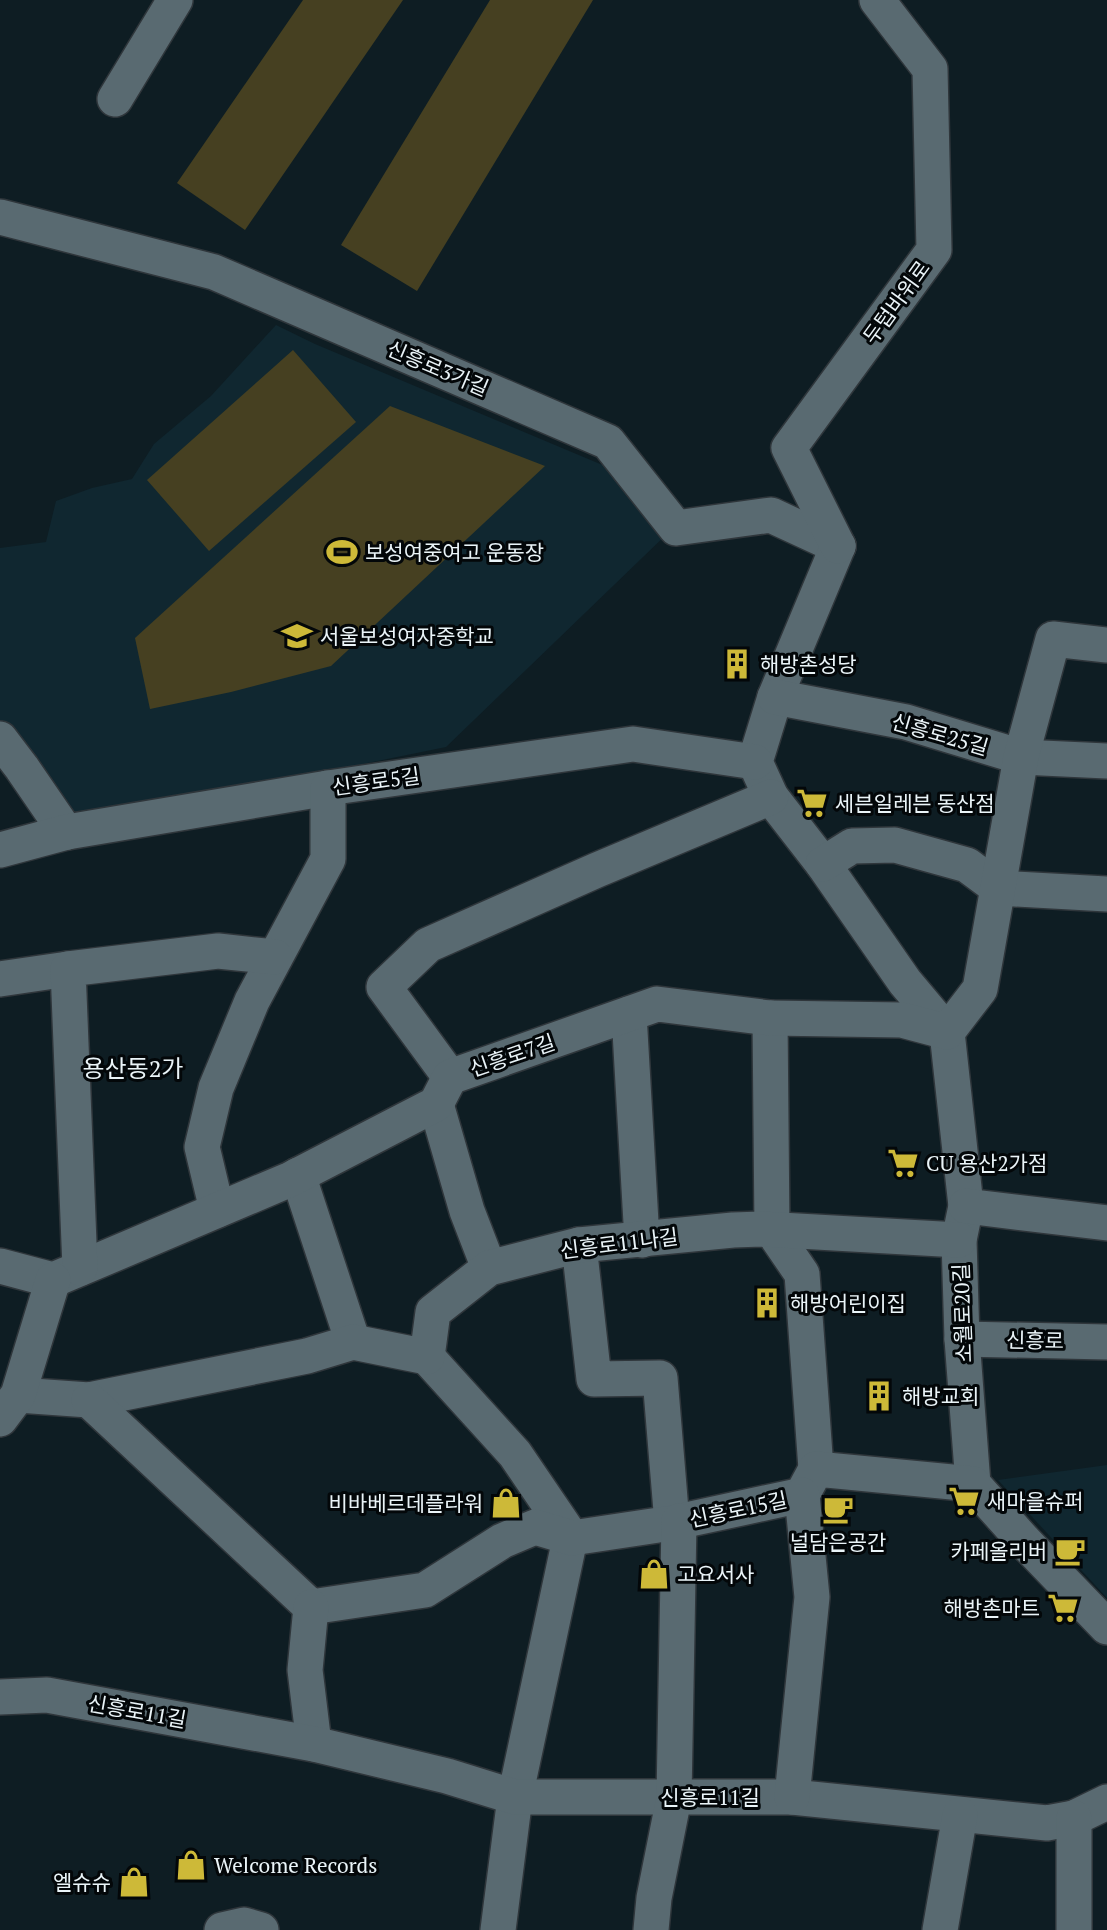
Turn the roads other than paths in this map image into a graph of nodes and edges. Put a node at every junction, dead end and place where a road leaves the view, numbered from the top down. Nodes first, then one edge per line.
1 (175, 0) edge
2 (877, 0) edge
3 (115, 99) dead end
4 (0, 217) edge
5 (838, 546) junction
6 (1107, 645) edge
7 (775, 697) junction
8 (0, 739) edge
9 (1021, 757) junction
10 (1107, 761) edge
11 (755, 762) junction
12 (328, 788) junction
13 (771, 797) junction
14 (64, 829) junction
15 (0, 850) edge
16 (823, 864) junction
17 (998, 888) junction
18 (1107, 894) edge
19 (275, 957) junction
20 (68, 969) junction
21 (0, 979) edge
22 (629, 1014) junction
23 (770, 1018) junction
24 (947, 1032) junction
25 (443, 1091) junction
26 (298, 1175) junction
27 (966, 1206) junction
28 (218, 1210) junction
29 (1107, 1223) edge
30 (772, 1230) junction
31 (642, 1240) junction
32 (959, 1240) junction
33 (579, 1245) junction
34 (0, 1266) edge
35 (489, 1268) junction
36 (67, 1274) junction
37 (962, 1339) junction
38 (353, 1342) junction
39 (1107, 1342) edge
40 (427, 1357) junction
41 (89, 1400) junction
42 (9, 1407) edge
43 (809, 1482) junction
44 (973, 1484) junction
45 (675, 1522) junction
46 (572, 1538) junction
47 (311, 1607) junction
48 (1107, 1626) edge
49 (0, 1697) edge
50 (314, 1744) junction
51 (516, 1797) junction
52 (792, 1797) junction
53 (674, 1798) junction
54 (1107, 1802) edge
55 (960, 1815) junction
56 (1074, 1818) junction
57 (222, 1930) edge
58 (261, 1930) edge
59 (498, 1930) edge
60 (651, 1930) edge
61 (940, 1930) edge
62 (1074, 1930) edge

1 - 3 street
2 - 5 street, 두텁바위로
4 - 5 street, 신흥로3가길
5 - 7 street
6 - 9 street
7 - 9 street, 신흥로25길
7 - 11 street
8 - 14 street
9 - 10 street, 신흥로25길
9 - 17 street
11 - 12 street, 신흥로5길
11 - 13 street
12 - 14 street, 신흥로5길
12 - 19 street
13 - 16 street
13 - 25 street
14 - 15 street, 신흥로5길
16 - 17 street
16 - 24 street
17 - 18 street
17 - 24 street
19 - 20 street
19 - 28 street
20 - 21 street
20 - 36 street
22 - 23 street, 신흥로7길
22 - 25 street, 신흥로7길
22 - 31 street
23 - 24 street, 신흥로7길
23 - 30 street
24 - 27 street, 소월로20길
25 - 26 street, 신흥로7길
25 - 35 street
26 - 28 street, 신흥로7길
26 - 38 street
27 - 29 street
27 - 32 street, 소월로20길
28 - 36 street, 신흥로7길
30 - 31 street, 신흥로11나길
30 - 32 street, 신흥로11나길
30 - 43 street
31 - 33 street, 신흥로11나길
32 - 37 street, 소월로20길
33 - 35 street, 신흥로11나길
33 - 45 street
34 - 36 street
35 - 40 street, 신흥로11나길
36 - 42 street
37 - 39 street, 신흥로
37 - 44 street, 소월로20길
38 - 40 street
38 - 41 street
40 - 46 street
41 - 42 street
41 - 47 street
43 - 44 street, 신흥로15길
43 - 45 street, 신흥로15길
43 - 52 street
44 - 48 street
45 - 46 street, 신흥로15길
45 - 53 street
46 - 47 street
46 - 51 street
47 - 50 street
49 - 50 street, 신흥로11길
50 - 51 street, 신흥로11길
51 - 53 street, 신흥로11길
51 - 59 street
52 - 53 street, 신흥로11길
52 - 55 street, 신흥로11길
53 - 60 street
54 - 56 street, 신흥로11길
55 - 56 street, 신흥로11길
55 - 61 street
56 - 62 street
57 - 58 street

